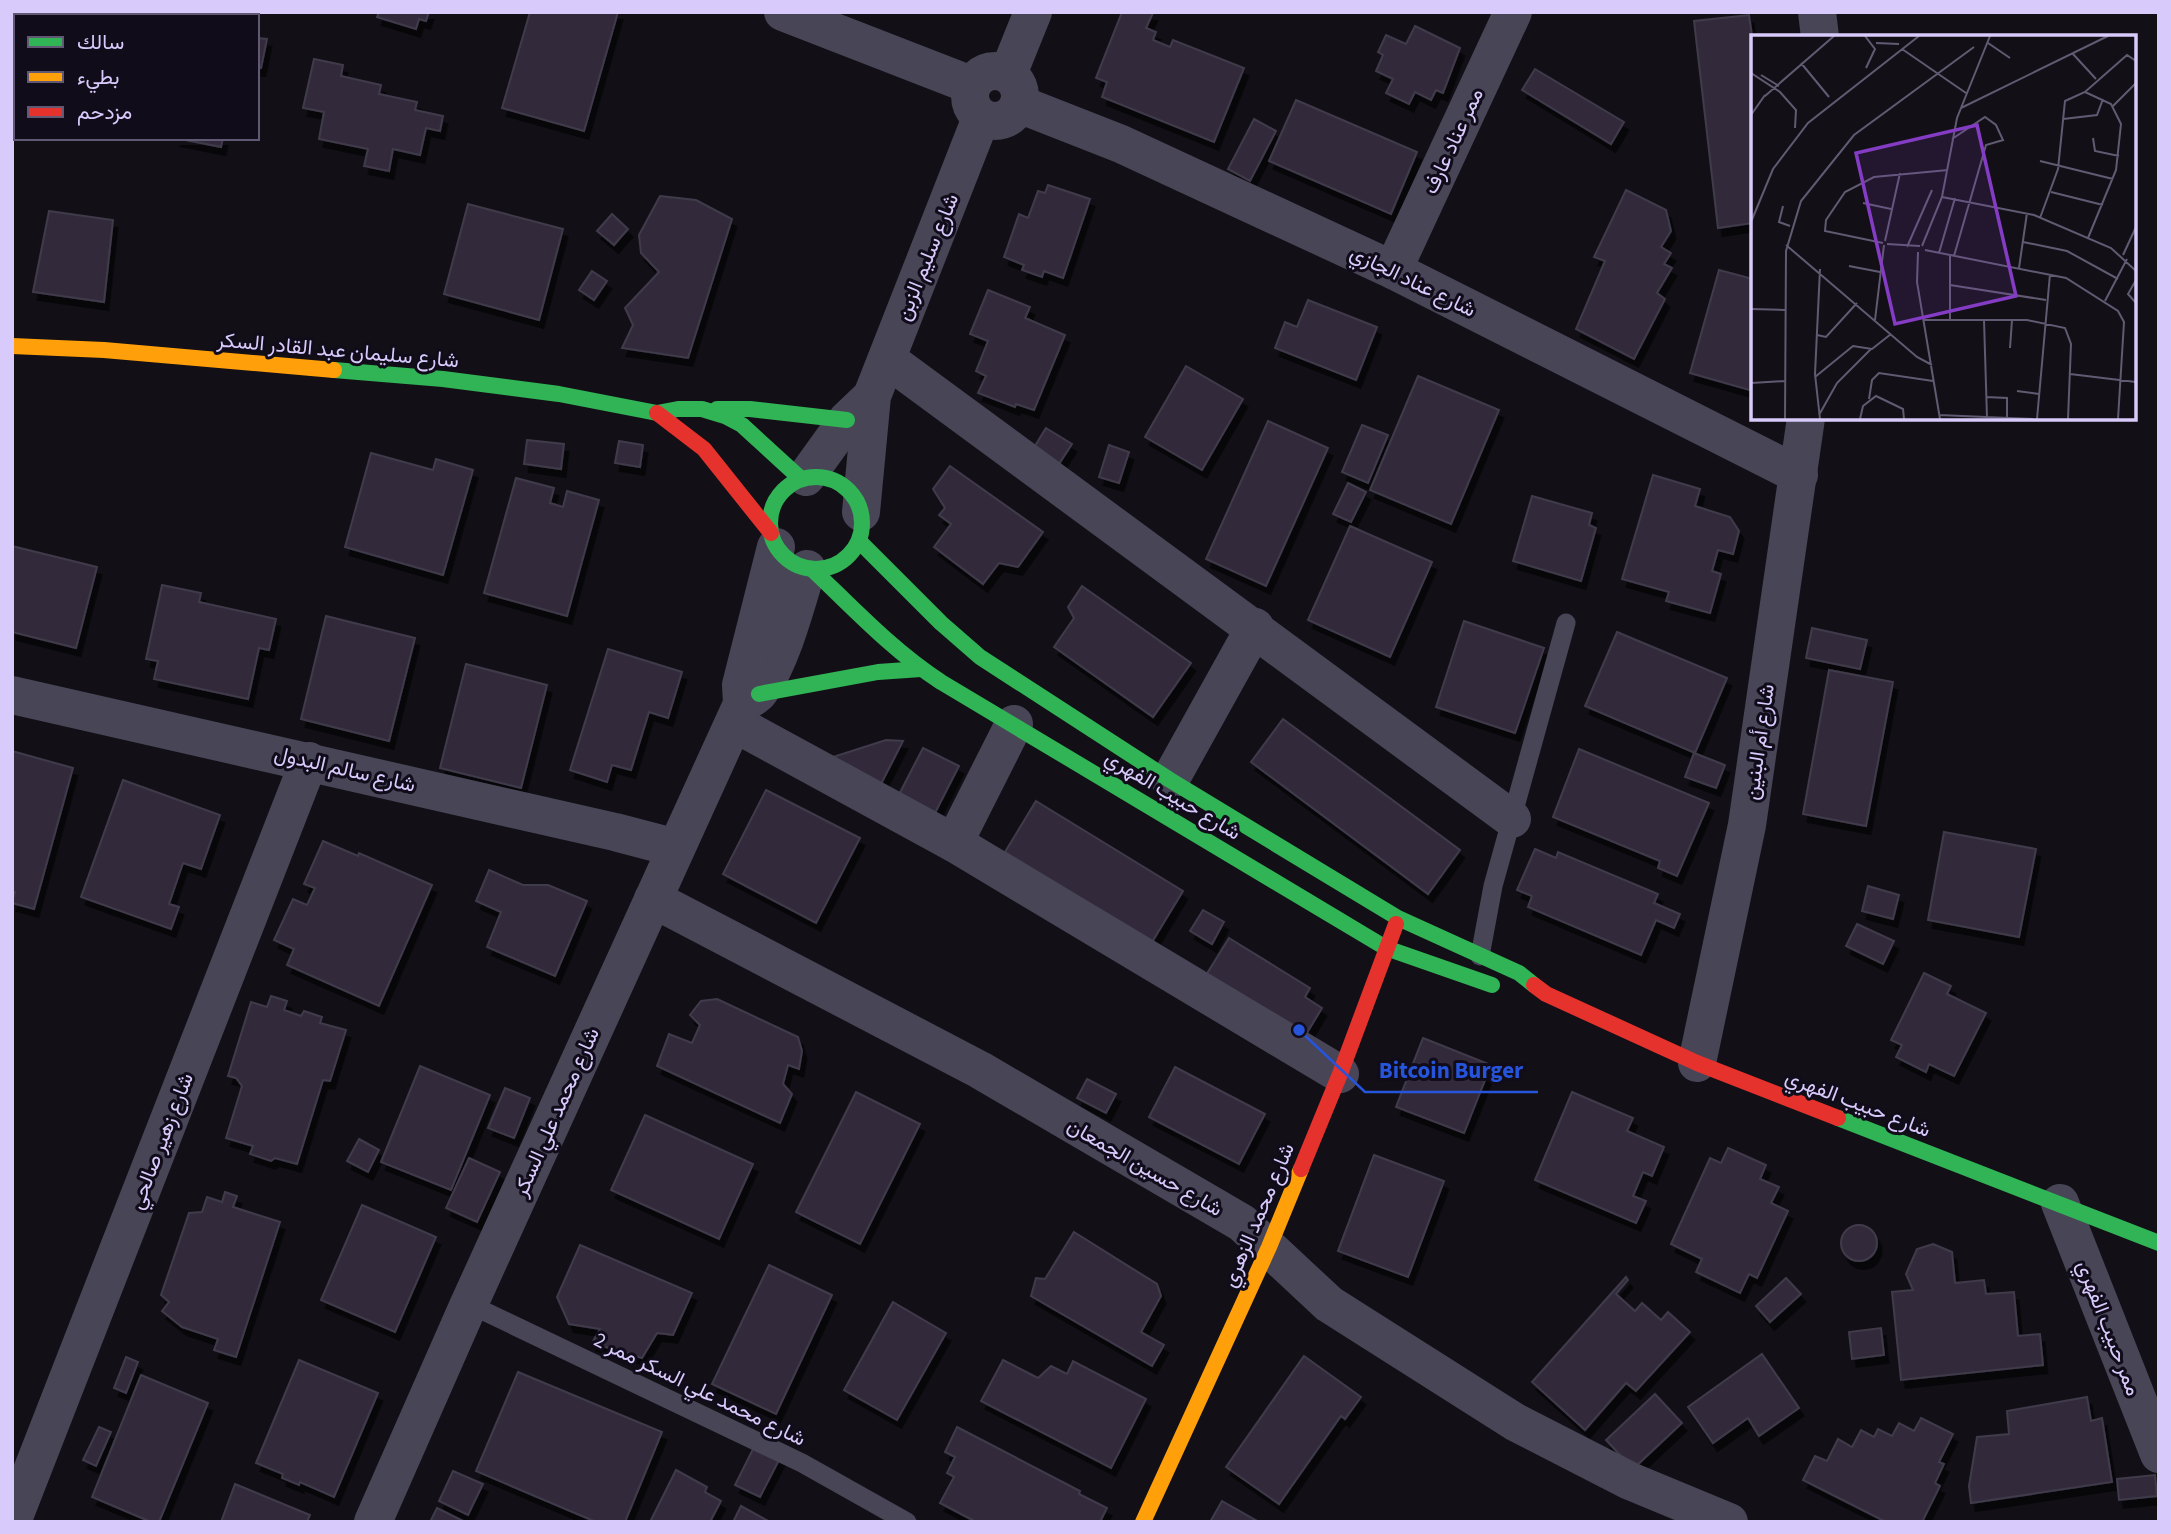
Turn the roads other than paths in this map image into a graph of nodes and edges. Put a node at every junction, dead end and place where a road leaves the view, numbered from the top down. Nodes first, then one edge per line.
1 (783, 12) edge
2 (1033, 12) edge
3 (1513, 12) edge
4 (1817, 12) edge
5 (1820, 35) edge
6 (1014, 89) junction
7 (976, 102) junction
8 (1393, 270) junction
9 (12, 346) edge
10 (887, 359) junction
11 (702, 408) junction
12 (859, 408) junction
13 (657, 413) junction
14 (1806, 420) edge
15 (1799, 475) junction
16 (803, 478) junction
17 (860, 526) junction
18 (774, 540) junction
19 (810, 569) junction
20 (1566, 623) dead end
21 (1255, 628) junction
22 (921, 668) junction
23 (12, 695) edge
24 (745, 707) junction
25 (1014, 724) junction
26 (309, 761) junction
27 (1170, 780) junction
28 (1512, 819) junction
29 (954, 843) junction
30 (676, 848) junction
31 (653, 899) junction
32 (1398, 918) junction
33 (1386, 948) junction
34 (1480, 956) junction
35 (1546, 994) junction
36 (1698, 1063) junction
37 (1340, 1074) junction
38 (2060, 1203) junction
39 (2159, 1243) edge
40 (1269, 1247) junction
41 (469, 1304) junction
42 (2159, 1454) edge
43 (12, 1522) edge
44 (373, 1522) edge
45 (908, 1522) edge
46 (1143, 1522) edge
47 (1729, 1522) edge

1 - 7 street
2 - 6 street
3 - 8 street, ممر عناد عارف
4 - 5 street
6 - 7 street
6 - 8 street, شارع عناد الجازي
7 - 10 street, شارع سليم الزبن
8 - 15 street, شارع عناد الجازي
9 - 13 street, شارع سليمان عبد القادر السكر
10 - 12 street, شارع سليم الزبن
10 - 21 street
11 - 12 street
11 - 13 street, شارع سليمان عبد القادر السكر
11 - 16 street, شارع سليمان عبد القادر السكر
12 - 16 street, شارع سليم الزبن
12 - 17 street, شارع سليم الزبن
13 - 18 street, شارع سليمان عبد القادر السكر
14 - 15 street, شارع أم البنين
15 - 36 street, شارع أم البنين
16 - 17 street
16 - 18 street
17 - 19 street
17 - 27 street, شارع حبيب الفهري
18 - 19 street
18 - 24 street, شارع محمد علي السكر
19 - 22 street, شارع حبيب الفهري
19 - 24 street, شارع محمد علي السكر
20 - 28 lane
21 - 27 street
21 - 28 street
22 - 24 street
22 - 25 street, شارع حبيب الفهري
23 - 26 street, شارع سالم البدول
24 - 29 street
24 - 30 street, شارع محمد علي السكر
25 - 29 street
25 - 33 street, شارع حبيب الفهري
26 - 30 street, شارع سالم البدول
26 - 43 street, شارع زهير صالحي
27 - 32 street, شارع حبيب الفهري
28 - 34 lane
29 - 37 street
30 - 31 street, شارع محمد علي السكر
31 - 40 street, شارع حسين الجمعان
31 - 41 street, شارع محمد علي السكر
32 - 33 street, شارع محمد الزهري
32 - 34 street, شارع حبيب الفهري
33 - 35 street, شارع حبيب الفهري
33 - 37 street, شارع محمد الزهري
34 - 35 street, شارع حبيب الفهري
35 - 36 street, شارع حبيب الفهري
36 - 38 street, شارع حبيب الفهري
37 - 40 street, شارع محمد الزهري
38 - 39 street, شارع حبيب الفهري
38 - 42 street, ممر حبيب الفهري
40 - 46 street, شارع محمد الزهري
40 - 47 street, شارع حسين الجمعان
41 - 44 street, شارع محمد علي السكر
41 - 45 lane, شارع محمد علي السكر ممر 2

